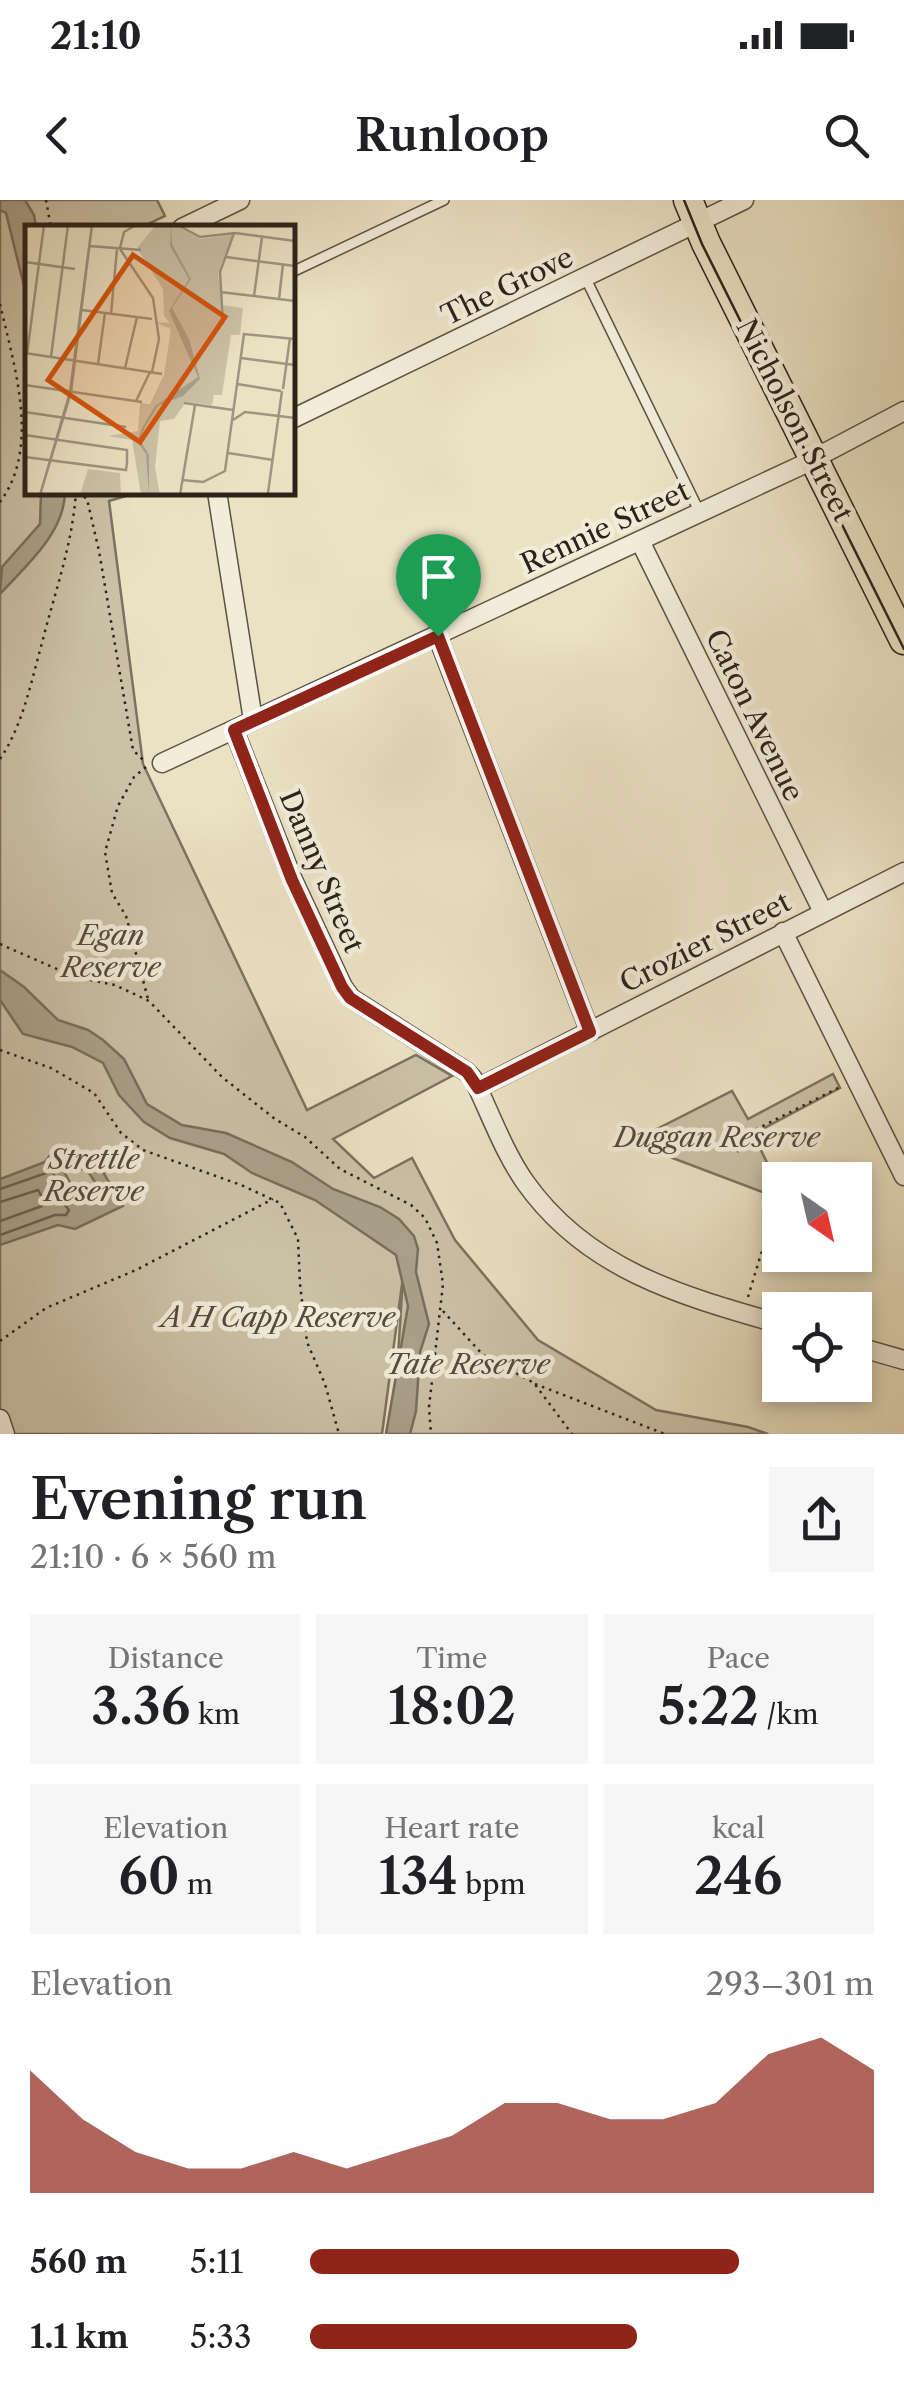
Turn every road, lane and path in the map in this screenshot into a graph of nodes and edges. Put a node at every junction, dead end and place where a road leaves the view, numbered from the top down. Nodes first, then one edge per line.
1 (46, 200) edge
2 (240, 200) edge
3 (444, 200) edge
4 (744, 200) edge
5 (692, 211) edge
6 (50, 225) edge
7 (188, 225) edge
8 (295, 271) edge
9 (586, 278) junction
10 (0, 304) edge
11 (904, 412) edge
12 (295, 418) edge
13 (814, 458) junction
14 (77, 495) edge
15 (81, 495) edge
16 (217, 495) edge
17 (0, 502) edge
18 (700, 513) junction
19 (640, 542) junction
20 (438, 636) junction
21 (904, 640) edge
22 (253, 720) junction
23 (234, 730) junction
24 (0, 759) edge
25 (156, 764) joint
26 (134, 777) dead end
27 (904, 872) edge
28 (823, 912) junction
29 (783, 932) junction
30 (0, 944) edge
31 (148, 1001) junction
32 (590, 1032) junction
33 (0, 1050) edge
34 (842, 1086) dead end
35 (478, 1088) junction
36 (737, 1152) dead end
37 (904, 1176) edge
38 (273, 1200) junction
39 (762, 1253) edge
40 (442, 1310) junction
41 (744, 1314) junction
42 (762, 1319) edge
43 (0, 1341) edge
44 (872, 1351) edge
45 (904, 1360) edge
46 (534, 1383) junction
47 (0, 1420) edge
48 (5, 1434) edge
49 (338, 1434) edge
50 (430, 1434) edge
51 (572, 1434) edge
52 (665, 1434) edge

1 - 6 path
2 - 7 street
3 - 8 lane
4 - 5 street, The Grove
5 - 9 street, The Grove
5 - 13 main road, Nicholson Street
9 - 12 street, The Grove
9 - 18 lane
10 - 17 path
11 - 13 street, Rennie Street
13 - 18 street, Rennie Street
13 - 21 main road, Nicholson Street
14 - 24 path
15 - 25 path
16 - 22 street
18 - 19 street, Rennie Street
19 - 20 street, Rennie Street
19 - 28 street, Caton Avenue
20 - 22 street, Rennie Street
20 - 32 street
22 - 23 street, Rennie Street
23 - 25 street, Rennie Street
23 - 35 street, Danny Street
26 - 31 path
27 - 28 street, Crozier Street
28 - 29 street, Crozier Street
29 - 32 street, Crozier Street
29 - 37 street
30 - 31 path
31 - 40 path
32 - 35 street, Crozier Street
33 - 38 path
34 - 36 path
35 - 41 street
38 - 43 path
38 - 49 path
39 - 41 path
40 - 46 path
40 - 50 path
41 - 42 street
44 - 45 street
46 - 51 path
46 - 52 path
47 - 48 street

